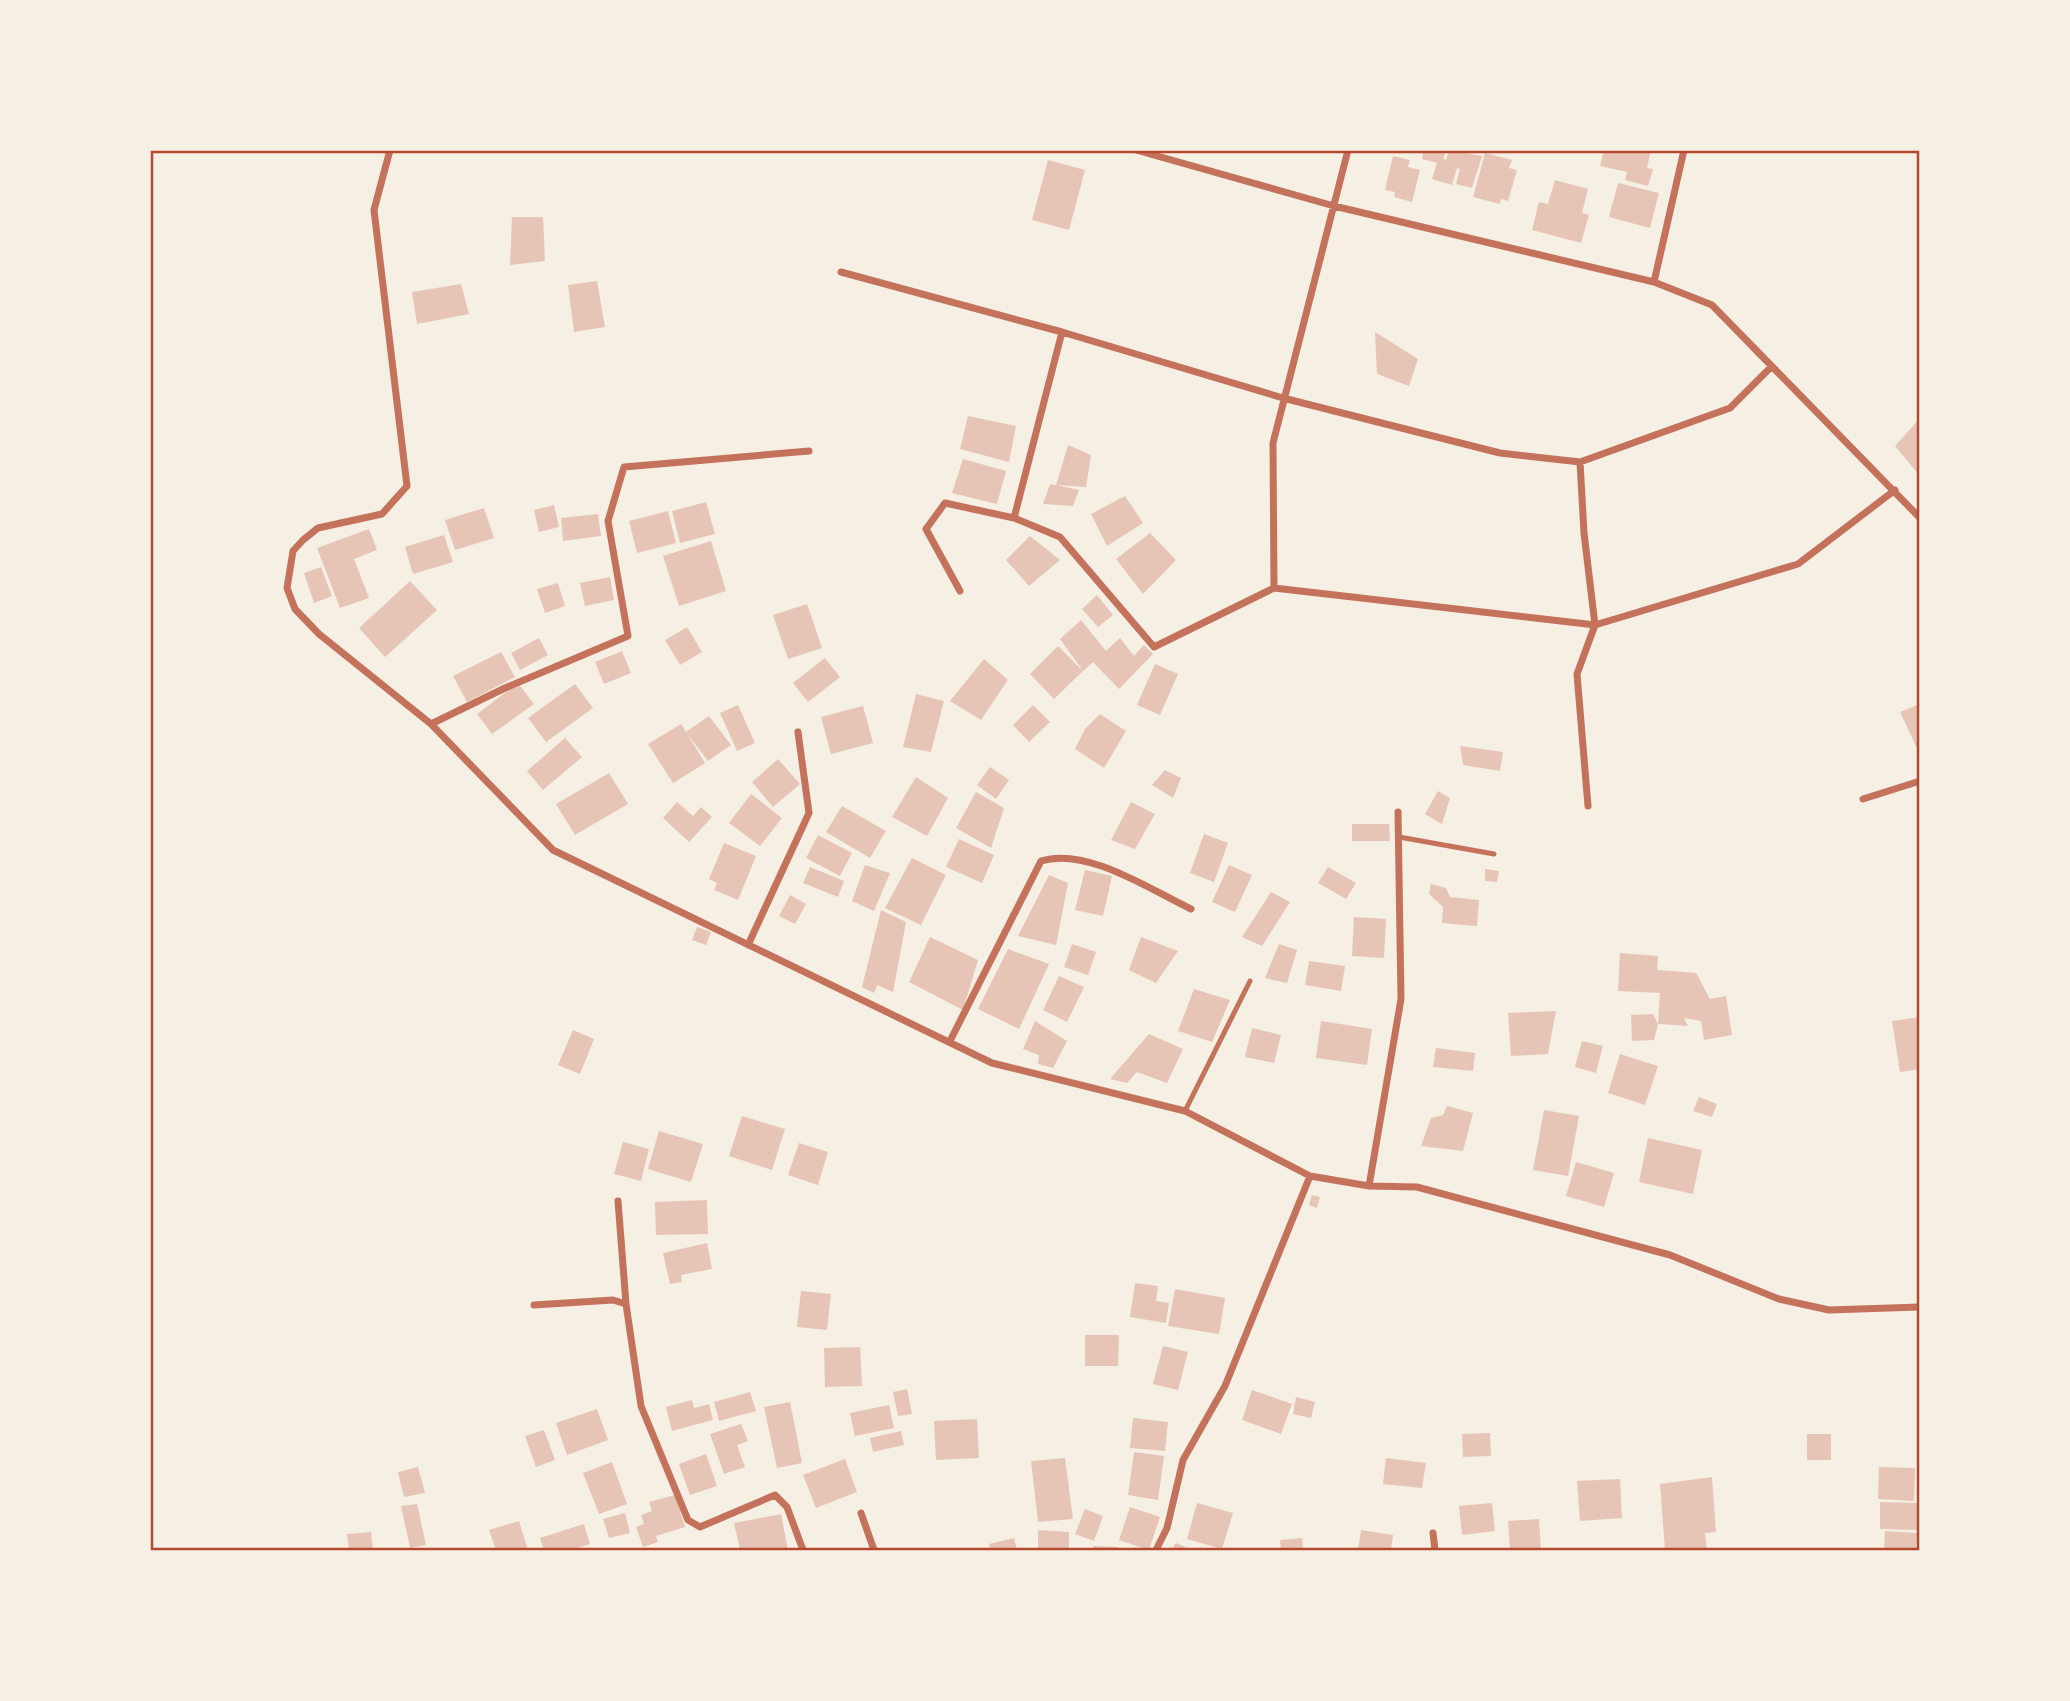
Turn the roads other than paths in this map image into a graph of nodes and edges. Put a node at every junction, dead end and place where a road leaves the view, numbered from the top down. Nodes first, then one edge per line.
1 (390, 150) edge
2 (1136, 150) edge
3 (1348, 150) edge
4 (1684, 150) edge
5 (1334, 206) junction
6 (841, 272) dead end
7 (1654, 282) junction
8 (1062, 332) junction
9 (1771, 367) junction
10 (1283, 398) junction
11 (809, 451) dead end
12 (1580, 462) junction
13 (1895, 490) junction
14 (1014, 518) junction
15 (1920, 518) edge
16 (1274, 588) junction
17 (960, 591) dead end
18 (1595, 625) junction
19 (431, 724) junction
20 (799, 732) dead end
21 (1920, 781) edge
22 (1863, 799) dead end
23 (1588, 806) dead end
24 (1398, 812) dead end
25 (1399, 837) junction
26 (1494, 854) dead end
27 (1191, 909) dead end
28 (748, 944) junction
29 (1250, 981) dead end
30 (950, 1041) junction
31 (1185, 1111) junction
32 (1310, 1176) junction
33 (1369, 1186) junction
34 (618, 1201) dead end
35 (626, 1304) junction
36 (534, 1305) dead end
37 (1920, 1307) edge
38 (861, 1514) dead end
39 (1433, 1533) dead end
40 (803, 1550) edge
41 (874, 1550) edge
42 (1156, 1550) edge
43 (1436, 1550) edge

1 - 19 street
2 - 5 street
3 - 5 street
4 - 7 street
5 - 7 street
5 - 10 street
6 - 8 street
7 - 9 street
8 - 10 street
8 - 14 street
9 - 12 street
9 - 13 street
10 - 12 street
10 - 16 street
11 - 19 street
12 - 18 street
13 - 15 street
13 - 18 street
14 - 16 street
14 - 17 street
16 - 18 street
18 - 23 street
19 - 28 street
20 - 28 street
21 - 22 street
24 - 25 street
25 - 26 lane
25 - 33 street
27 - 30 street
28 - 30 street
29 - 31 lane
30 - 31 street
31 - 32 street
32 - 33 street
32 - 42 street
33 - 37 street
34 - 35 street
35 - 36 street
35 - 40 street
38 - 41 street
39 - 43 street

